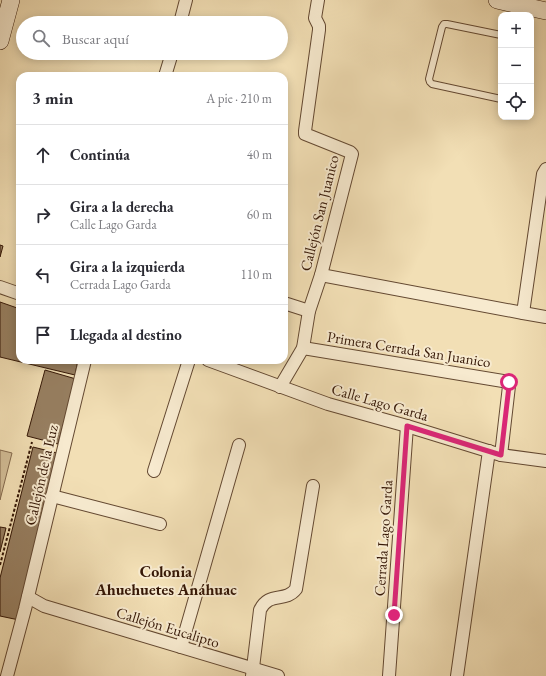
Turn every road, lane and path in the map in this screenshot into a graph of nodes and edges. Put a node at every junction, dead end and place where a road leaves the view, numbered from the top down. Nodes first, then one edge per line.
1 (11, 0) edge
2 (186, 0) edge
3 (318, 0) edge
4 (497, 0) edge
5 (546, 11) edge
6 (182, 16) edge
7 (498, 34) edge
8 (0, 41) edge
9 (170, 60) edge
10 (166, 72) edge
11 (498, 98) edge
12 (545, 172) edge
13 (321, 275) junction
14 (0, 287) edge
15 (16, 293) edge
16 (288, 304) edge
17 (309, 311) junction
18 (523, 313) junction
19 (546, 317) edge
20 (303, 348) junction
21 (84, 364) edge
22 (188, 364) edge
23 (219, 364) edge
24 (280, 387) junction
25 (407, 426) junction
26 (32, 442) dead end
27 (239, 445) dead end
28 (495, 453) junction
29 (546, 461) edge
30 (154, 471) dead end
31 (313, 486) dead end
32 (52, 496) junction
33 (160, 524) dead end
34 (0, 565) edge
35 (28, 597) junction
36 (181, 647) junction
37 (252, 672) edge
38 (7, 676) edge
39 (278, 676) edge
40 (390, 676) edge
41 (457, 676) edge

1 - 8 street
2 - 6 street
3 - 13 street, Callejón San Juanico
4 - 5 street
7 - 11 lane
9 - 10 street
12 - 18 street
13 - 17 street, Callejón San Juanico
13 - 18 street
14 - 15 street
16 - 17 street
17 - 20 street, Callejón San Juanico
18 - 19 street
20 - 24 street, Callejón San Juanico
20 - 28 street, Primera Cerrada San Juanico
21 - 32 street, Callejón de la Luz
22 - 30 street
23 - 24 street, Calle Lago Garda
24 - 25 street, Calle Lago Garda
25 - 28 street, Calle Lago Garda
25 - 40 street, Cerrada Lago Garda
26 - 34 path
27 - 36 street
28 - 29 street, Calle Lago Garda
28 - 41 street
31 - 37 street
32 - 33 street
32 - 35 street, Callejón de la Luz
35 - 36 street, Callejón Eucalipto
35 - 38 street, Callejón de la Luz
36 - 37 street, Callejón Eucalipto
37 - 39 street, Callejón Eucalipto

